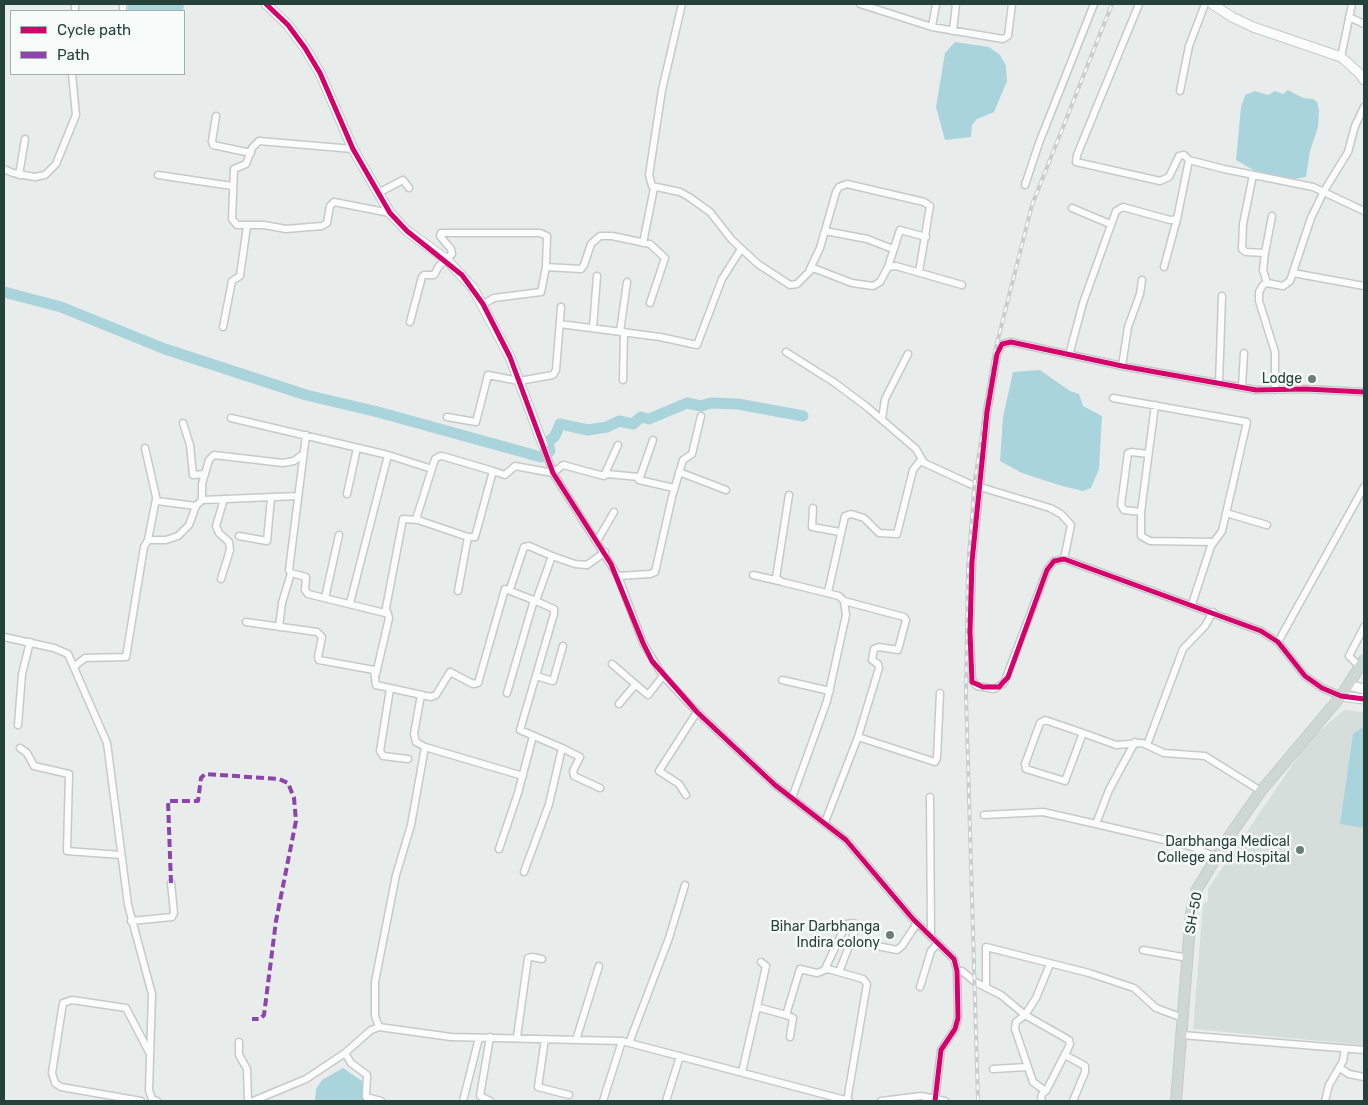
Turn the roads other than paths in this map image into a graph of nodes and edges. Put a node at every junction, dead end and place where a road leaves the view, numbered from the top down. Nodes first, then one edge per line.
1 (266, 4) edge
2 (682, 4) edge
3 (860, 4) edge
4 (936, 4) edge
5 (956, 4) edge
6 (1012, 4) edge
7 (1094, 4) edge
8 (1139, 4) edge
9 (1205, 4) edge
10 (1212, 4) edge
11 (1352, 4) edge
12 (871, 6) edge
13 (1349, 17) junction
14 (1364, 24) edge
15 (932, 28) junction
16 (953, 31) junction
17 (1341, 57) junction
18 (72, 75) edge
19 (1364, 80) edge
20 (1180, 90) dead end
21 (1364, 108) edge
22 (216, 116) dead end
23 (26, 139) dead end
24 (353, 149) junction
25 (251, 153) junction
26 (1189, 160) junction
27 (4, 169) edge
28 (1253, 174) junction
29 (20, 175) junction
30 (158, 175) dead end
31 (1025, 185) dead end
32 (232, 186) junction
33 (409, 188) dead end
34 (654, 188) junction
35 (1324, 191) junction
36 (378, 193) junction
37 (1072, 208) dead end
38 (1364, 211) edge
39 (390, 213) junction
40 (1272, 216) dead end
41 (1177, 219) junction
42 (1110, 224) junction
43 (247, 226) junction
44 (826, 231) junction
45 (926, 237) junction
46 (643, 242) junction
47 (741, 249) junction
48 (893, 249) junction
49 (1265, 253) junction
50 (447, 260) junction
51 (888, 267) junction
52 (1164, 267) dead end
53 (546, 268) junction
54 (810, 269) junction
55 (919, 272) junction
56 (1293, 273) junction
57 (597, 276) dead end
58 (1142, 280) dead end
59 (627, 282) dead end
60 (1267, 283) junction
61 (962, 285) dead end
62 (1364, 286) edge
63 (1222, 296) dead end
64 (650, 303) dead end
65 (483, 304) junction
66 (561, 307) dead end
67 (410, 322) dead end
68 (560, 324) junction
69 (223, 327) dead end
70 (593, 328) junction
71 (622, 332) junction
72 (786, 352) dead end
73 (1244, 353) dead end
74 (908, 354) dead end
75 (1069, 354) junction
76 (1122, 366) junction
77 (623, 380) dead end
78 (519, 381) junction
79 (1219, 384) junction
80 (1242, 387) junction
81 (1275, 390) junction
82 (1364, 392) edge
83 (1113, 398) dead end
84 (1155, 405) junction
85 (700, 416) dead end
86 (447, 417) dead end
87 (232, 418) dead end
88 (882, 420) junction
89 (183, 423) dead end
90 (306, 435) junction
91 (653, 440) dead end
92 (543, 445) joint
93 (618, 445) dead end
94 (145, 448) dead end
95 (357, 448) junction
96 (1148, 454) junction
97 (302, 455) junction
98 (388, 455) junction
99 (924, 461) junction
100 (432, 469) junction
101 (493, 472) junction
102 (679, 472) junction
103 (553, 473) junction
104 (205, 474) junction
105 (607, 474) junction
106 (640, 477) junction
107 (979, 486) junction
108 (1364, 487) edge
109 (674, 488) junction
110 (726, 490) dead end
111 (347, 494) dead end
112 (789, 495) dead end
113 (297, 496) junction
114 (271, 498) junction
115 (156, 499) junction
116 (202, 500) junction
117 (224, 500) junction
118 (196, 506) junction
119 (814, 508) dead end
120 (614, 512) dead end
121 (1141, 512) junction
122 (1226, 513) junction
123 (418, 520) junction
124 (1267, 525) dead end
125 (840, 532) junction
126 (339, 535) dead end
127 (239, 536) dead end
128 (468, 537) junction
129 (148, 540) junction
130 (597, 541) junction
131 (1214, 542) junction
132 (605, 552) junction
133 (552, 556) junction
134 (1064, 559) junction
135 (291, 573) junction
136 (753, 575) dead end
137 (618, 576) junction
138 (221, 580) dead end
139 (779, 581) junction
140 (510, 589) junction
141 (458, 591) dead end
142 (828, 592) junction
143 (325, 598) junction
144 (536, 601) junction
145 (844, 601) junction
146 (350, 604) junction
147 (1192, 604) junction
148 (387, 612) junction
149 (1212, 612) junction
150 (246, 622) dead end
151 (279, 627) junction
152 (1364, 627) edge
153 (4, 637) edge
154 (30, 642) junction
155 (1278, 642) junction
156 (563, 646) dead end
157 (1362, 663) edge
158 (612, 664) dead end
159 (75, 666) junction
160 (376, 674) junction
161 (536, 676) junction
162 (663, 676) junction
163 (782, 680) dead end
164 (1348, 685) junction
165 (635, 686) junction
166 (390, 688) junction
167 (1364, 689) edge
168 (830, 691) junction
169 (507, 693) dead end
170 (940, 693) dead end
171 (421, 695) junction
172 (1341, 696) junction
173 (1364, 699) edge
174 (619, 704) dead end
175 (696, 712) junction
176 (18, 725) dead end
177 (1083, 732) junction
178 (533, 736) junction
179 (858, 737) junction
180 (1135, 742) junction
181 (1147, 745) junction
182 (425, 747) junction
183 (20, 748) dead end
184 (562, 748) junction
185 (408, 759) dead end
186 (523, 776) junction
187 (600, 788) dead end
188 (1261, 791) junction
189 (686, 795) dead end
190 (930, 796) dead end
191 (792, 798) junction
192 (984, 815) dead end
193 (825, 822) junction
194 (1096, 824) junction
195 (499, 850) dead end
196 (120, 854) junction
197 (1216, 857) junction
198 (524, 872) dead end
199 (171, 883) dead end
200 (685, 885) dead end
201 (131, 920) junction
202 (917, 923) junction
203 (931, 937) junction
204 (867, 944) dead end
205 (938, 944) junction
206 (1143, 950) dead end
207 (1188, 958) junction
208 (542, 959) dead end
209 (761, 962) dead end
210 (1050, 964) junction
211 (599, 966) dead end
212 (825, 969) junction
213 (957, 971) junction
214 (839, 972) junction
215 (920, 987) dead end
216 (986, 987) junction
217 (758, 1007) junction
218 (786, 1015) junction
219 (1025, 1015) junction
220 (1183, 1018) junction
221 (379, 1027) junction
222 (1182, 1035) junction
223 (490, 1037) junction
224 (517, 1037) junction
225 (790, 1037) dead end
226 (479, 1038) junction
227 (545, 1039) junction
228 (576, 1040) junction
229 (622, 1041) junction
230 (239, 1042) dead end
231 (629, 1042) junction
232 (1345, 1049) junction
233 (1364, 1050) edge
234 (1066, 1051) junction
235 (150, 1053) junction
236 (344, 1053) junction
237 (680, 1056) junction
238 (1027, 1067) junction
239 (1340, 1068) junction
240 (993, 1069) dead end
241 (742, 1072) junction
242 (1364, 1076) edge
243 (1046, 1090) dead end
244 (569, 1095) dead end
245 (264, 1099) edge
246 (152, 1100) edge
247 (935, 1100) edge
248 (140, 1101) edge
249 (248, 1101) edge
250 (252, 1101) edge
251 (380, 1101) edge
252 (462, 1101) edge
253 (490, 1101) edge
254 (603, 1101) edge
255 (666, 1101) edge
256 (848, 1101) edge
257 (881, 1101) edge
258 (945, 1101) edge
259 (1042, 1101) edge
260 (1073, 1101) edge
261 (1176, 1101) edge
262 (1325, 1101) edge

1 - 24 street
2 - 34 street
3 - 12 street
4 - 15 street
5 - 16 street
6 - 16 street
7 - 31 street
8 - 26 street
9 - 20 street
10 - 17 street
11 - 13 street
12 - 15 street
13 - 14 street
13 - 17 street
15 - 16 street
17 - 19 street
18 - 29 street
21 - 35 street
22 - 25 street
23 - 29 street
24 - 25 street
24 - 36 street
25 - 32 street
26 - 28 street
26 - 41 street
27 - 29 street
28 - 35 street
28 - 49 street
30 - 32 street
32 - 43 street
33 - 36 street
34 - 46 street
34 - 47 street
35 - 38 street
35 - 56 street
36 - 39 street
37 - 42 street
39 - 43 street
39 - 50 street
40 - 49 street
41 - 42 street
41 - 52 street
42 - 75 street
43 - 69 street
44 - 45 street
44 - 48 street
44 - 54 street
45 - 48 street
45 - 55 street
46 - 53 street
46 - 64 street
47 - 54 street
47 - 71 street
48 - 51 street
49 - 60 street
50 - 53 street
50 - 65 street
50 - 67 street
51 - 54 street
51 - 55 street
53 - 65 street
55 - 61 street
56 - 60 street
56 - 62 street
57 - 70 street
58 - 76 street
59 - 71 street
60 - 81 street
63 - 79 street
65 - 78 street
66 - 68 street
68 - 70 street
68 - 78 street
70 - 71 street
71 - 77 street
72 - 88 street
73 - 80 street
74 - 88 street
75 - 76 street
75 - 107 street
76 - 79 street
78 - 86 street
78 - 92 street
79 - 80 street
80 - 81 street
81 - 82 street
83 - 84 street
84 - 96 street
84 - 122 street
85 - 102 street
87 - 90 street
88 - 99 street
89 - 104 street
90 - 95 street
90 - 97 street
91 - 106 street
92 - 103 street
93 - 105 street
94 - 115 street
95 - 98 street
95 - 111 street
96 - 121 street
96 - 121 street
97 - 104 street
97 - 113 street
98 - 100 street
98 - 146 street
99 - 107 street
99 - 125 street
100 - 101 street
100 - 123 street
101 - 103 street
101 - 128 street
102 - 109 street
102 - 110 street
103 - 105 street
103 - 130 street
104 - 116 street
105 - 106 street
106 - 109 street
107 - 134 street
107 - 134 street
108 - 155 street
109 - 137 street
112 - 139 street
113 - 114 street
113 - 135 street
114 - 117 street
114 - 127 street
115 - 118 street
115 - 129 street
116 - 117 street
116 - 118 street
117 - 138 street
118 - 129 street
119 - 125 street
120 - 130 street
121 - 131 street
122 - 124 street
122 - 131 street
123 - 128 street
123 - 148 street
125 - 142 street
126 - 143 street
128 - 141 street
129 - 159 street
130 - 132 street
131 - 147 street
132 - 133 street
132 - 137 street
133 - 140 street
133 - 144 street
134 - 147 street
135 - 143 street
135 - 151 street
136 - 139 street
137 - 162 street
139 - 142 street
140 - 144 street
140 - 171 street
142 - 145 street
143 - 146 street
144 - 161 street
144 - 169 street
145 - 168 street
145 - 179 street
146 - 148 street
147 - 149 street
148 - 160 street
149 - 155 street
149 - 181 street
150 - 151 street
151 - 160 street
152 - 157 street
153 - 154 street
154 - 159 street
154 - 176 street
155 - 172 street
156 - 161 street
157 - 164 main road, SH-50
158 - 165 street
159 - 196 street
160 - 166 street
161 - 178 street
162 - 165 street
162 - 175 street
163 - 168 street
164 - 167 street
164 - 172 main road, SH-50
165 - 174 street
166 - 171 street
166 - 185 street
168 - 191 street
170 - 179 street
171 - 182 street
172 - 173 street
172 - 188 main road, SH-50
175 - 189 street
175 - 191 street
177 - 177 street
177 - 180 street
178 - 184 street
178 - 186 street
179 - 193 street
180 - 181 street
180 - 194 street
181 - 188 street
182 - 186 street
182 - 221 street
183 - 196 street
184 - 187 street
184 - 198 street
186 - 195 street
188 - 197 main road, SH-50
190 - 203 street
191 - 193 street
192 - 194 street
193 - 202 street
194 - 197 street
196 - 201 street
197 - 207 main road, SH-50
199 - 201 street
200 - 231 street
201 - 235 street
202 - 203 street
202 - 204 street
203 - 205 street
205 - 213 street
205 - 215 street
206 - 207 street
207 - 220 main road, SH-50
208 - 224 street
209 - 217 street
210 - 216 street
210 - 219 street
210 - 220 street
211 - 228 street
212 - 214 street
212 - 214 street
212 - 218 street
213 - 216 street
213 - 247 street
214 - 256 street
216 - 219 street
217 - 218 street
217 - 241 street
218 - 225 street
219 - 234 street
219 - 238 street
220 - 222 main road, SH-50
221 - 226 street
221 - 236 street
222 - 232 street
222 - 261 main road, SH-50
223 - 224 street
223 - 226 street
223 - 253 street
224 - 227 street
226 - 252 street
227 - 228 street
227 - 244 street
228 - 229 street
229 - 231 street
229 - 254 street
230 - 249 street
231 - 237 street
232 - 233 street
232 - 239 street
234 - 243 street
234 - 260 street
235 - 246 street
235 - 248 street
236 - 245 street
236 - 251 street
237 - 241 street
237 - 255 street
238 - 240 street
238 - 259 street
239 - 242 street
239 - 262 street
241 - 256 street
245 - 250 street
247 - 257 street
247 - 258 street

